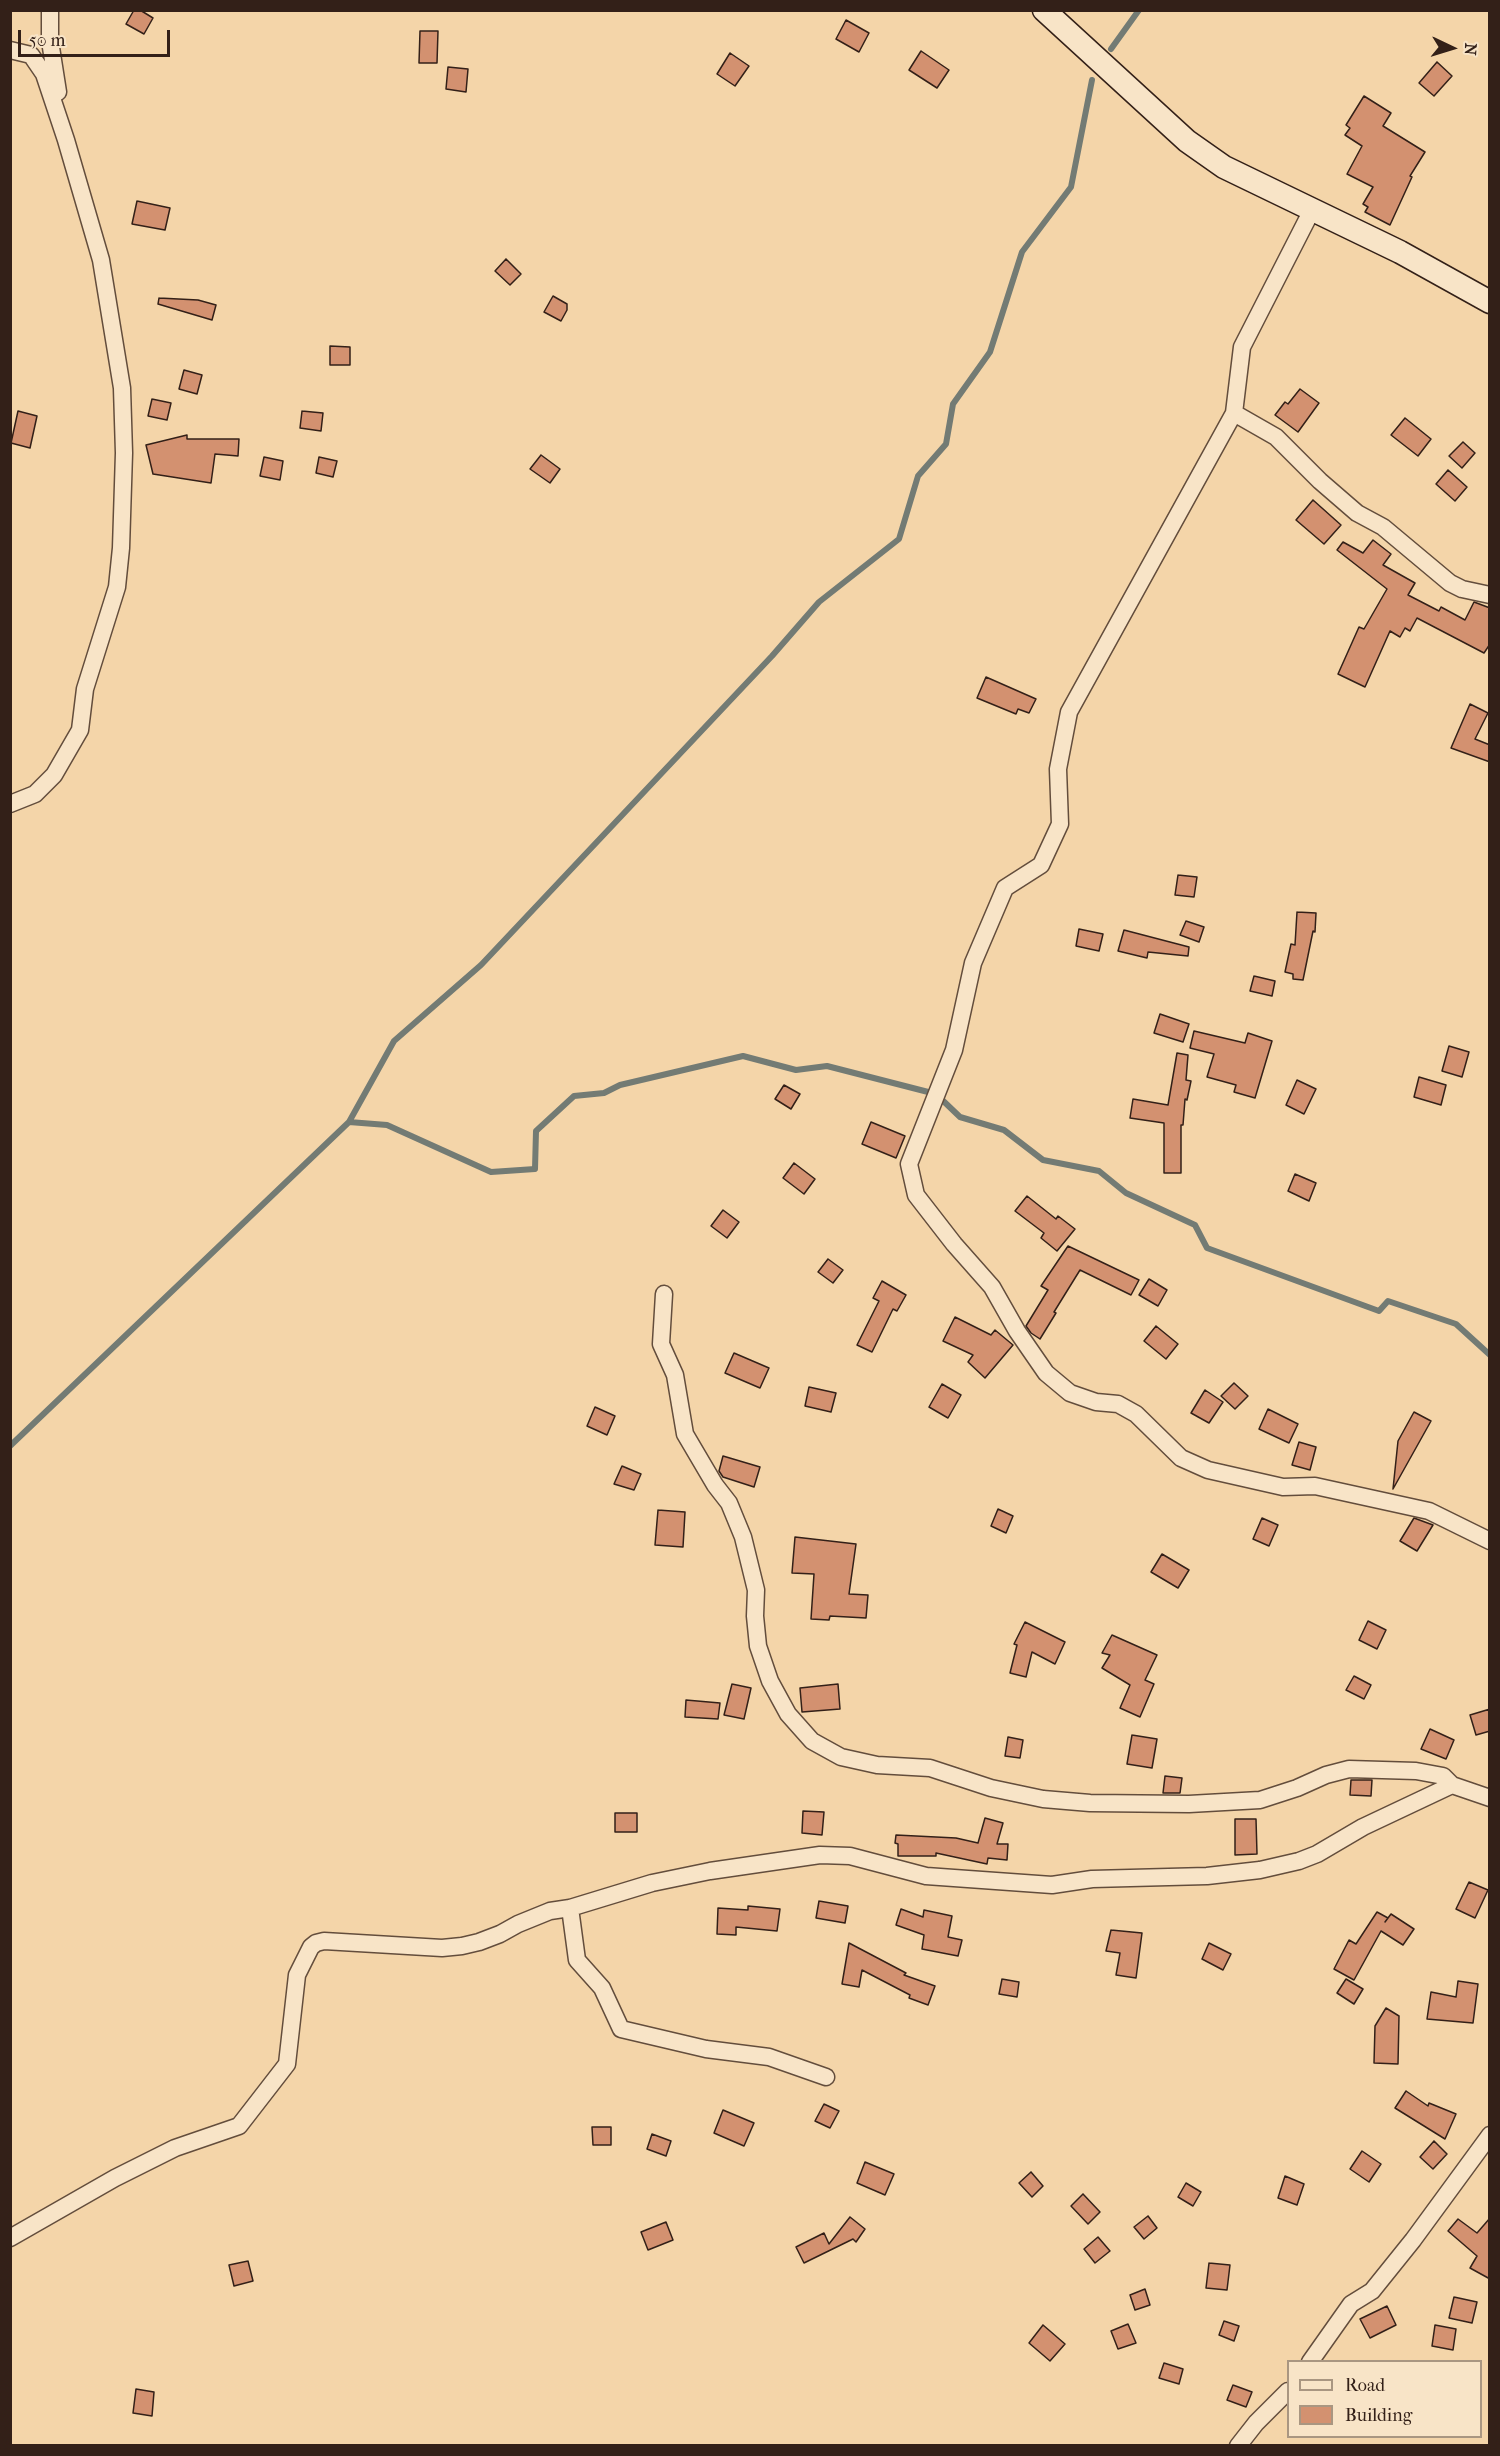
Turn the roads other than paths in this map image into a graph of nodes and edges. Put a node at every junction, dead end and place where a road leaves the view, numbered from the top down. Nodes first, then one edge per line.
1 (50, 10) edge
2 (1044, 10) edge
3 (10, 50) edge
4 (66, 140) junction
5 (1312, 210) junction
6 (1490, 302) edge
7 (1234, 413) junction
8 (1490, 595) edge
9 (10, 804) edge
10 (664, 1294) dead end
11 (1490, 1541) edge
12 (1452, 1785) junction
13 (1490, 1798) edge
14 (570, 1908) junction
15 (826, 2077) dead end
16 (1490, 2135) edge
17 (10, 2238) edge
18 (1311, 2360) edge
19 (1287, 2392) edge
20 (1238, 2445) edge

1 - 4 street
2 - 5 street
3 - 4 street
4 - 9 street
5 - 6 street
5 - 7 street
7 - 8 street
7 - 11 street
10 - 12 street
12 - 13 street
12 - 14 street
14 - 15 street
14 - 17 street
16 - 18 street
19 - 20 street

